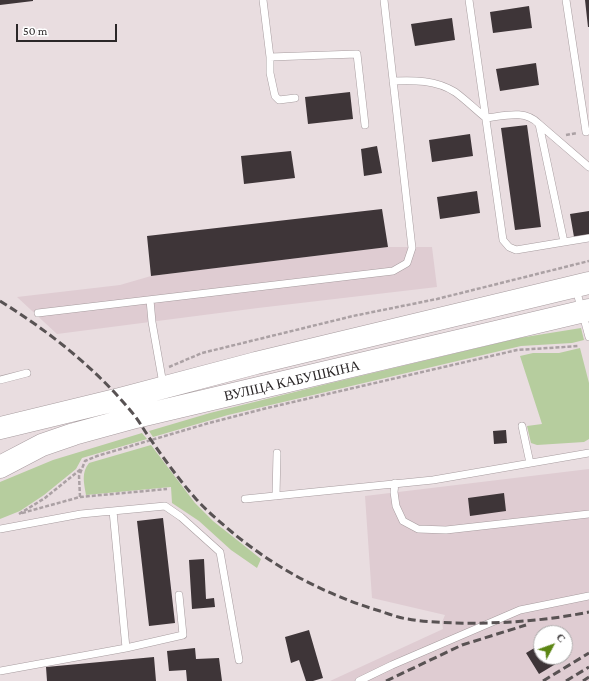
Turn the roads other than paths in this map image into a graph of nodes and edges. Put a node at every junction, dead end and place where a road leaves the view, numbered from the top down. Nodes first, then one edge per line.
1 (263, 0) edge
2 (384, 0) edge
3 (469, 0) edge
4 (566, 0) edge
5 (270, 57) junction
6 (392, 81) junction
7 (295, 98) dead end
8 (486, 118) junction
9 (539, 124) junction
10 (365, 125) dead end
11 (586, 132) road end
12 (589, 167) edge
13 (589, 238) edge
14 (564, 242) junction
15 (582, 285) edge
16 (150, 300) junction
17 (586, 311) edge
18 (38, 313) dead end
19 (589, 337) edge
20 (27, 373) dead end
21 (0, 380) edge
22 (164, 388) junction
23 (522, 426) dead end
24 (0, 428) edge
25 (277, 453) dead end
26 (589, 453) edge
27 (530, 464) junction
28 (0, 467) edge
29 (395, 484) junction
30 (276, 496) junction
31 (245, 499) dead end
32 (113, 511) junction
33 (589, 514) edge
34 (0, 529) edge
35 (179, 595) dead end
36 (589, 596) edge
37 (126, 648) junction
38 (239, 660) dead end
39 (0, 671) edge
40 (359, 681) edge

1 - 5 lane
2 - 6 lane
3 - 8 lane
4 - 11 lane
5 - 7 lane
5 - 10 lane
6 - 8 lane
6 - 16 lane
8 - 9 lane
8 - 14 lane
9 - 12 lane
9 - 14 lane
13 - 14 lane
15 - 17 lane
15 - 22 main road, ВУЛІЦА КАБУШКІНА
16 - 18 lane
16 - 22 lane
17 - 19 lane
17 - 28 main road, ВУЛІЦА КАБУШКІНА
20 - 21 lane
22 - 24 main road, ВУЛІЦА КАБУШКІНА
23 - 27 lane
25 - 30 lane
26 - 27 lane
27 - 29 lane
29 - 30 lane
29 - 33 lane
30 - 31 lane
32 - 34 lane
32 - 37 lane
32 - 38 lane
35 - 37 lane
36 - 40 lane
37 - 39 lane

